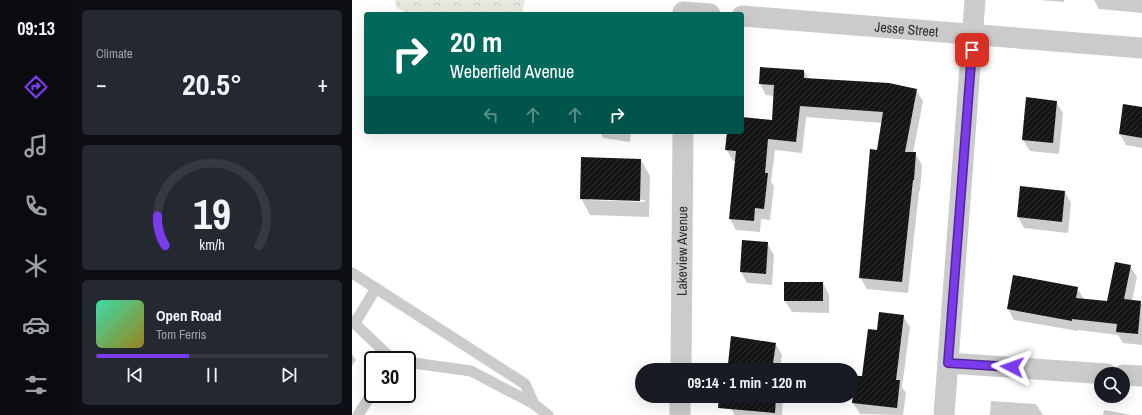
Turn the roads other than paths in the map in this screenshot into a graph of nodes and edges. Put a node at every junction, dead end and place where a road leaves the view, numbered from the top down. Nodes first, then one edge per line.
1 (975, 0) edge
2 (683, 9) edge
3 (699, 12) edge
4 (744, 16) edge
5 (973, 34) junction
6 (1142, 48) edge
7 (682, 134) edge
8 (352, 273) edge
9 (376, 288) junction
10 (354, 322) edge
11 (384, 351) edge
12 (416, 363) edge
13 (681, 363) edge
14 (948, 363) junction
15 (1094, 373) edge
16 (1130, 375) edge
17 (1142, 376) edge
18 (366, 403) edge
19 (680, 403) edge
20 (534, 404) junction
21 (358, 415) edge
22 (548, 415) edge
23 (680, 415) edge
24 (944, 415) edge

1 - 5 street
2 - 3 street
4 - 5 street, Jesse Street
5 - 6 street, Jesse Street
5 - 14 street
7 - 13 street, Lakeview Avenue
8 - 9 lane
9 - 10 lane
9 - 20 lane
10 - 11 lane
12 - 20 lane
14 - 15 street
14 - 24 street
16 - 17 street
18 - 21 lane
19 - 23 street
20 - 22 lane

